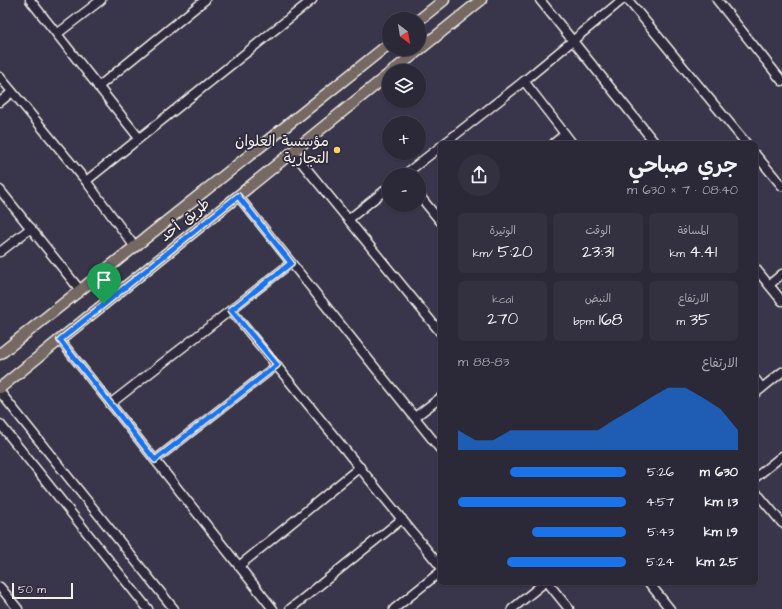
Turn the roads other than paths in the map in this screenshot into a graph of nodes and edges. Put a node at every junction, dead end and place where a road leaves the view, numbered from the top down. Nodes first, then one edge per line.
1 (30, 0) edge
2 (101, 0) edge
3 (205, 0) edge
4 (312, 0) edge
5 (444, 0) edge
6 (481, 0) edge
7 (540, 0) edge
8 (622, 0) edge
9 (628, 0) edge
10 (717, 0) edge
11 (426, 14) edge
12 (57, 34) junction
13 (572, 40) junction
14 (382, 50) edge
15 (402, 64) edge
16 (0, 77) edge
17 (382, 80) edge
18 (524, 81) junction
19 (782, 81) edge
20 (98, 87) junction
21 (12, 92) junction
22 (0, 102) edge
23 (565, 134) junction
24 (139, 138) junction
25 (448, 141) edge
26 (556, 141) edge
27 (570, 141) edge
28 (653, 141) edge
29 (744, 141) edge
30 (438, 149) edge
31 (293, 152) junction
32 (758, 157) edge
33 (413, 168) edge
34 (86, 181) junction
35 (782, 186) edge
36 (0, 190) edge
37 (382, 192) edge
38 (238, 196) junction
39 (426, 204) edge
40 (348, 219) junction
41 (438, 219) edge
42 (30, 228) junction
43 (135, 247) junction
44 (0, 252) edge
45 (291, 263) junction
46 (758, 271) edge
47 (782, 274) edge
48 (769, 285) junction
49 (80, 290) junction
50 (782, 301) edge
51 (231, 310) junction
52 (438, 330) edge
53 (60, 340) junction
54 (0, 354) edge
55 (277, 365) junction
56 (782, 372) edge
57 (0, 388) edge
58 (759, 391) edge
59 (0, 392) edge
60 (438, 400) edge
61 (110, 404) junction
62 (415, 417) junction
63 (0, 424) edge
64 (438, 446) edge
65 (782, 456) edge
66 (155, 460) junction
67 (360, 467) junction
68 (758, 476) edge
69 (758, 494) edge
70 (402, 519) junction
71 (782, 523) edge
72 (438, 564) edge
73 (239, 566) junction
74 (438, 574) edge
75 (542, 585) edge
76 (550, 585) edge
77 (651, 585) edge
78 (0, 587) edge
79 (18, 609) edge
80 (148, 609) edge
81 (174, 609) edge
82 (273, 609) edge
83 (290, 609) edge
84 (394, 609) edge
85 (512, 609) edge
86 (569, 609) edge
87 (670, 609) edge

1 - 12 street
2 - 12 street
3 - 20 street
4 - 24 street
5 - 11 main road
6 - 15 main road
7 - 13 street
8 - 13 street
9 - 29 street
10 - 19 street
12 - 20 street
13 - 18 street
13 - 28 street
14 - 43 main road, طريق أحد
16 - 21 street
17 - 31 main road, طريق أحد
18 - 23 street
18 - 25 street
20 - 24 street
21 - 22 street
21 - 34 street
23 - 26 street
23 - 27 street
24 - 34 street
30 - 33 street
31 - 38 main road, طريق أحد
31 - 40 street
32 - 35 street
34 - 43 street
36 - 42 street
37 - 40 street
38 - 45 street
38 - 53 main road, طريق أحد
39 - 41 street
40 - 52 street
42 - 44 street
42 - 49 street
43 - 49 main road, طريق أحد
45 - 51 street
45 - 62 street
46 - 48 street
47 - 48 street
48 - 50 street
49 - 54 main road, طريق أحد
51 - 55 street
51 - 61 street
53 - 57 main road, طريق أحد
53 - 61 street
55 - 66 street
55 - 67 street
56 - 58 street
59 - 81 street
60 - 62 street
61 - 66 street
62 - 64 street
63 - 80 street
65 - 68 street
66 - 73 street
67 - 70 street
67 - 73 street
69 - 71 street
70 - 72 street
70 - 83 street
73 - 82 street
74 - 84 street
75 - 85 street
76 - 86 street
77 - 87 street
78 - 79 street

